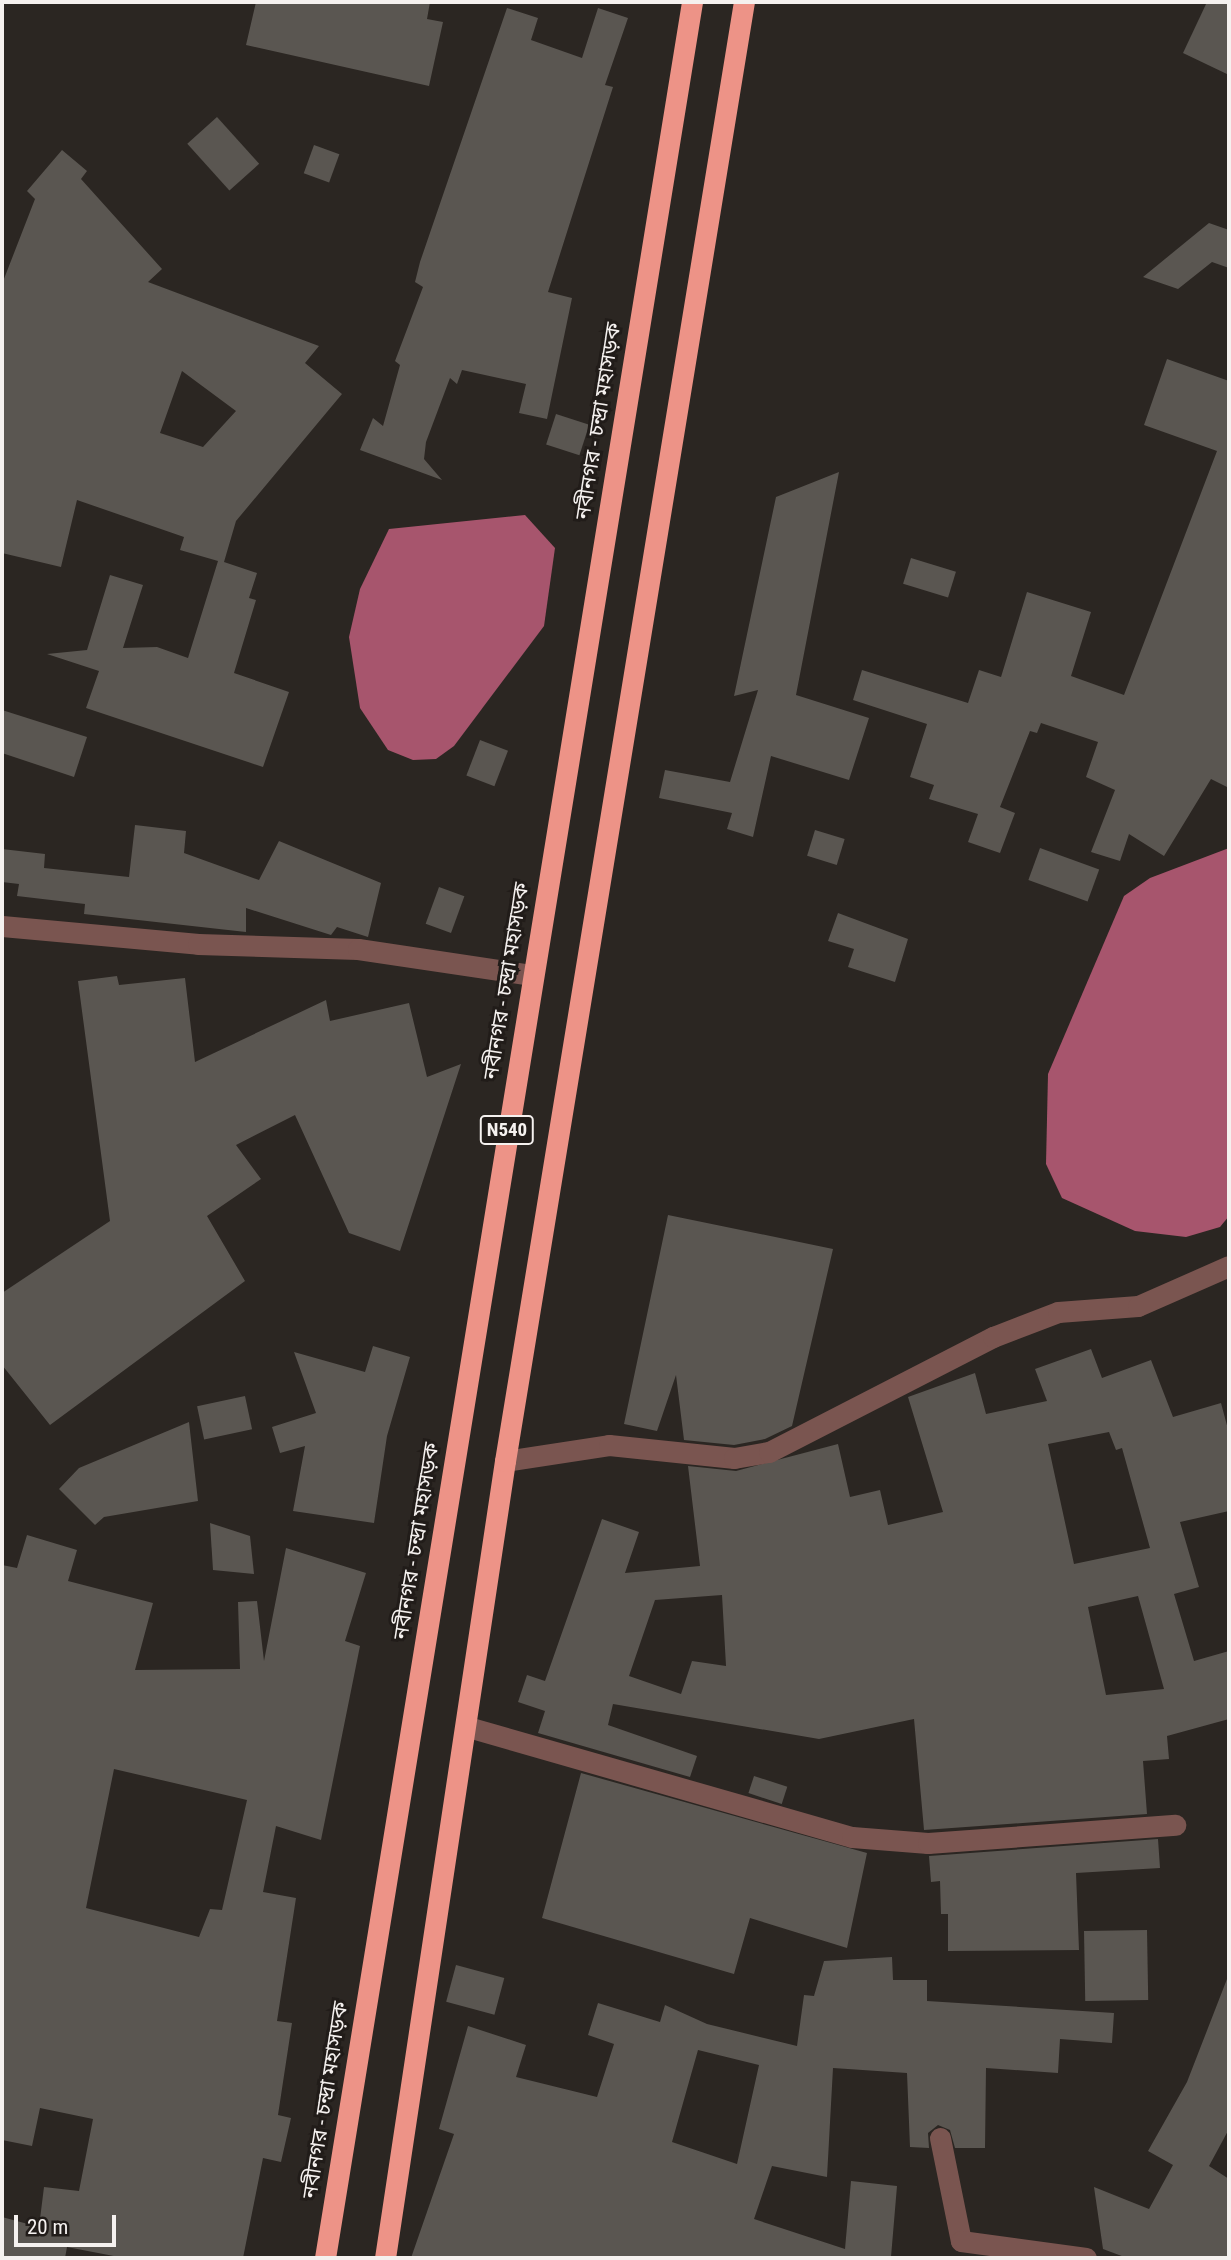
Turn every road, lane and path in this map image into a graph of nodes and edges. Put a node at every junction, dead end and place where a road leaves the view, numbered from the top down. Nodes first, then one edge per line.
1 (692, 2) edge
2 (744, 2) edge
3 (2, 926) edge
4 (531, 975) junction
5 (1229, 1266) edge
6 (505, 1461) junction
7 (468, 1727) junction
8 (1175, 1825) dead end
9 (940, 2138) dead end
10 (325, 2258) edge
11 (385, 2258) edge
12 (1086, 2258) edge

1 - 4 highway, নবীনগর - চন্দ্রা মহাসড়ক / N540
2 - 6 highway, N540
3 - 4 street
4 - 10 highway, নবীনগর - চন্দ্রা মহাসড়ক / N540
5 - 6 street
6 - 7 highway, N540
7 - 8 street
7 - 11 highway, N540
9 - 12 street

